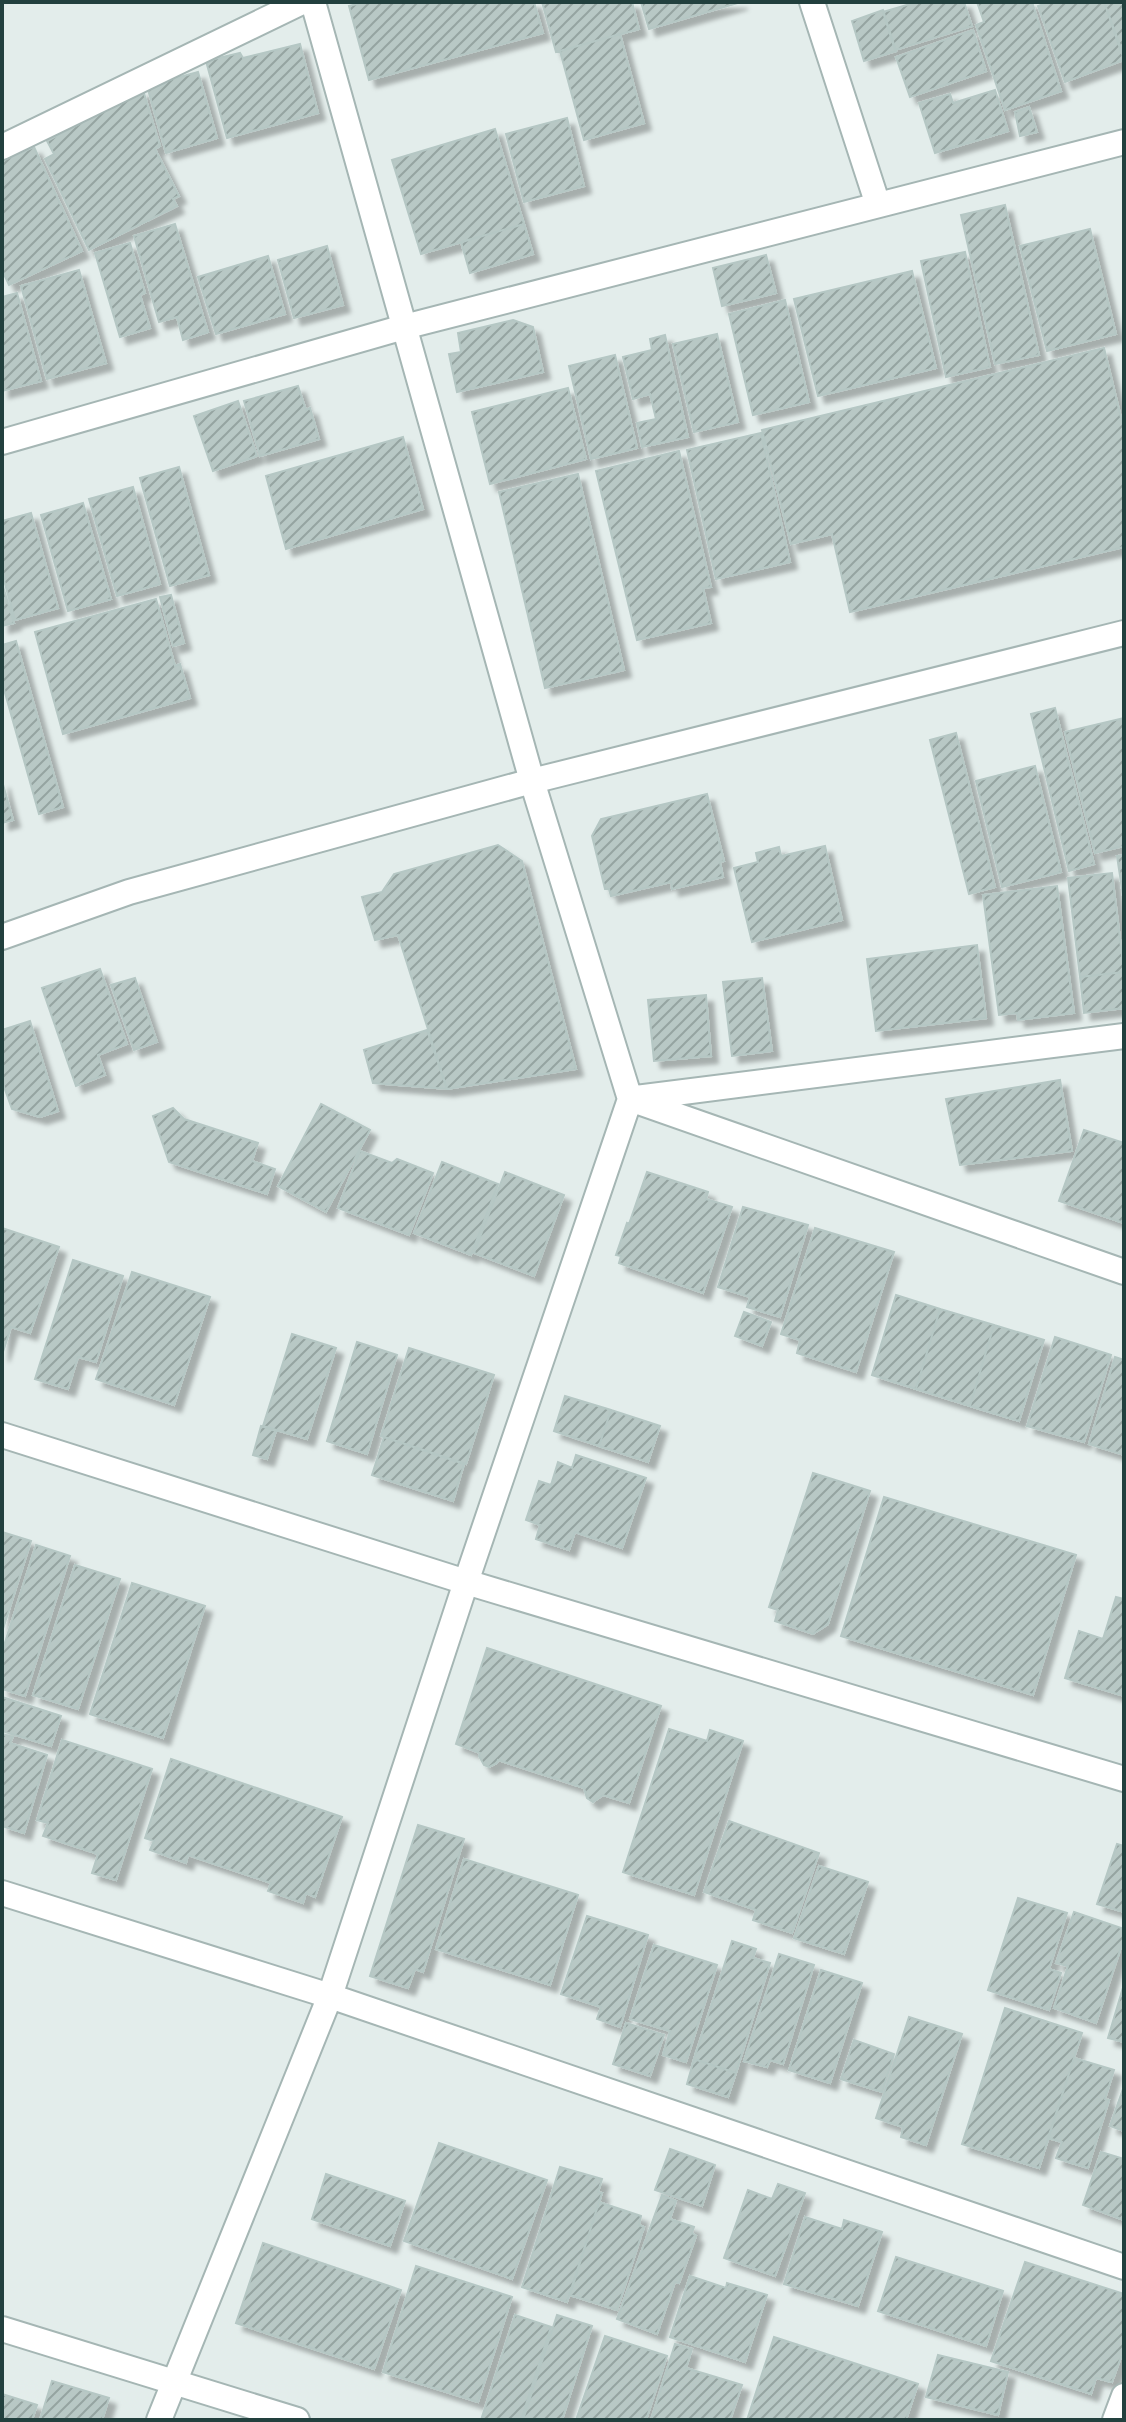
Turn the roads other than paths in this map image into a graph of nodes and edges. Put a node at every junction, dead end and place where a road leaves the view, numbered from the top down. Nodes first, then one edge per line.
1 (302, 2) edge
2 (313, 2) edge
3 (812, 2) edge
4 (1124, 142) edge
5 (2, 147) edge
6 (878, 205) junction
7 (404, 327) junction
8 (2, 442) edge
9 (1124, 633) edge
10 (532, 781) junction
11 (2, 937) edge
12 (1124, 1036) edge
13 (630, 1099) junction
14 (1124, 1272) edge
15 (2, 1435) edge
16 (466, 1582) junction
17 (1124, 1779) edge
18 (2, 1893) edge
19 (330, 1996) junction
20 (1124, 2267) edge
21 (2, 2329) edge
22 (174, 2381) junction
23 (1124, 2396) edge
24 (159, 2420) edge
25 (297, 2420) edge
26 (1115, 2420) edge

1 - 5 street
2 - 7 street
3 - 6 street
4 - 6 street
6 - 7 street
7 - 8 street
7 - 10 street
9 - 10 street
10 - 11 street
10 - 13 street
12 - 13 street
13 - 14 street
13 - 16 street
15 - 16 street
16 - 17 street
16 - 19 street
18 - 19 street
19 - 20 street
19 - 22 street
21 - 22 street
22 - 24 street
22 - 25 street
23 - 26 street

